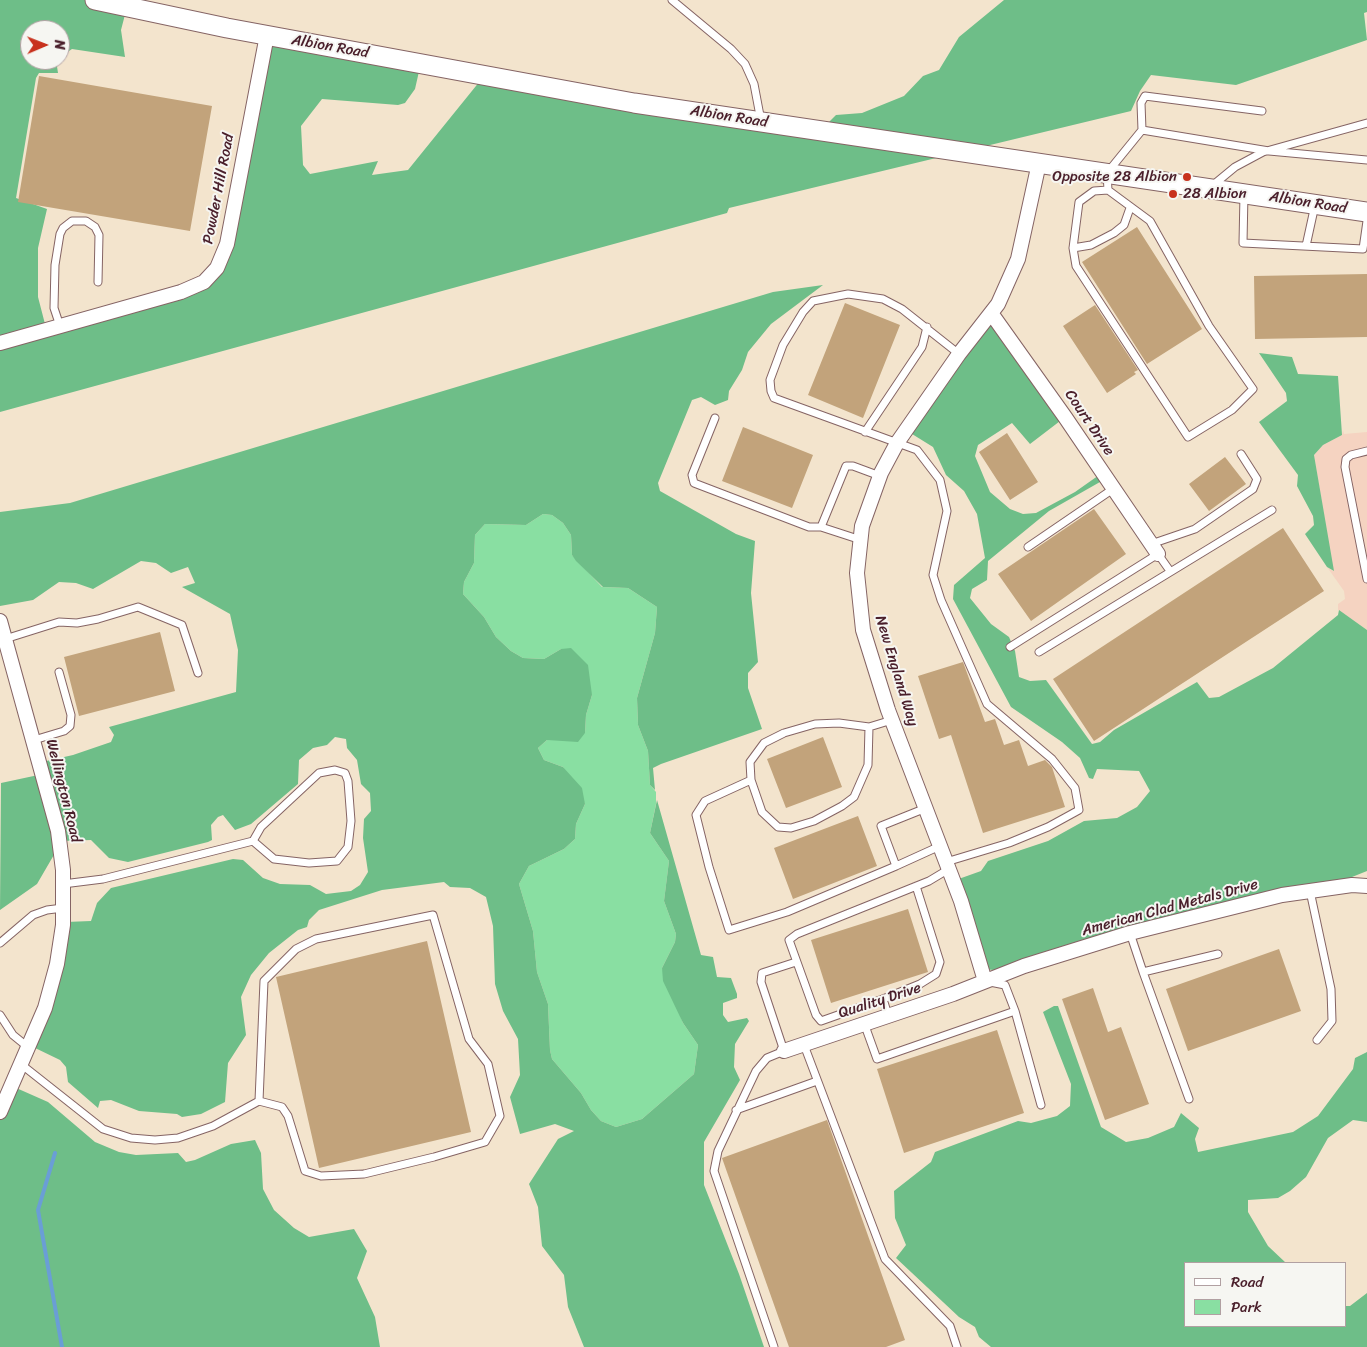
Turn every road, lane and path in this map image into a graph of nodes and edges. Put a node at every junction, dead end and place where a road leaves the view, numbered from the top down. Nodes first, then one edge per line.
1 (95, 0) edge
2 (672, 0) edge
3 (267, 35) junction
4 (1262, 111) dead end
5 (761, 122) junction
6 (1367, 122) edge
7 (1142, 130) junction
8 (1269, 151) junction
9 (1367, 160) edge
10 (1039, 163) junction
11 (1107, 181) junction
12 (1209, 189) junction
13 (1244, 194) junction
14 (1315, 204) junction
15 (1130, 208) junction
16 (1367, 212) edge
17 (1367, 221) edge
18 (1306, 246) junction
19 (1073, 248) junction
20 (98, 282) dead end
21 (991, 313) junction
22 (60, 326) junction
23 (927, 327) junction
24 (0, 343) edge
25 (958, 354) junction
26 (715, 418) dead end
27 (865, 432) junction
28 (897, 443) junction
29 (1367, 450) edge
30 (1241, 454) dead end
31 (880, 476) junction
32 (1113, 489) junction
33 (1272, 510) dead end
34 (821, 527) junction
35 (861, 540) junction
36 (1028, 547) dead end
37 (1155, 549) junction
38 (1170, 571) junction
39 (1367, 579) edge
40 (0, 621) edge
41 (5, 639) junction
42 (1010, 647) dead end
43 (1039, 652) dead end
44 (59, 672) dead end
45 (198, 673) dead end
46 (892, 720) junction
47 (869, 727) junction
48 (34, 740) junction
49 (752, 780) junction
50 (926, 808) junction
51 (253, 841) junction
52 (940, 846) junction
53 (948, 865) junction
54 (896, 866) junction
55 (63, 884) junction
56 (916, 886) junction
57 (1367, 886) edge
58 (1310, 891) junction
59 (63, 908) junction
60 (1130, 933) junction
61 (0, 943) edge
62 (1218, 954) dead end
63 (796, 962) junction
64 (1143, 972) junction
65 (985, 981) junction
66 (883, 999) junction
67 (1016, 1011) junction
68 (0, 1015) edge
69 (888, 1016) junction
70 (864, 1023) junction
71 (1317, 1040) dead end
72 (804, 1044) junction
73 (29, 1048) junction
74 (784, 1051) junction
75 (22, 1065) junction
76 (817, 1081) junction
77 (6, 1086) edge
78 (1189, 1099) dead end
79 (259, 1100) junction
80 (1041, 1104) dead end
81 (736, 1110) junction
82 (0, 1112) edge
83 (774, 1347) edge
84 (957, 1347) edge

1 - 3 main road, Albion Road
2 - 5 lane
3 - 5 main road, Albion Road
3 - 22 street, Powder Hill Road
4 - 7 lane
5 - 10 main road, Albion Road
6 - 8 lane
7 - 8 lane
7 - 11 lane
8 - 9 lane
8 - 12 lane
10 - 11 main road, Albion Road
10 - 21 street, New England Way
11 - 12 main road, Albion Road
11 - 15 lane
11 - 19 lane
12 - 13 main road, Albion Road
13 - 14 main road, Albion Road
13 - 18 lane
14 - 16 main road, Albion Road
14 - 18 lane
15 - 19 lane
15 - 19 lane
17 - 18 lane
20 - 22 lane
21 - 25 street, New England Way
21 - 32 street, Court Drive
22 - 24 street, Powder Hill Road
23 - 25 lane
23 - 27 lane
23 - 27 lane
25 - 28 street, New England Way
26 - 34 lane
27 - 28 lane
28 - 31 street, New England Way
28 - 53 lane
29 - 39 lane
30 - 37 lane
31 - 34 lane
31 - 35 street, New England Way
32 - 36 lane
32 - 37 street, Court Drive
33 - 38 lane
34 - 35 lane
35 - 46 street, New England Way
37 - 38 lane
37 - 42 lane
38 - 43 lane
40 - 41 street, Wellington Road
41 - 45 lane
41 - 48 street, Wellington Road
44 - 48 lane
46 - 47 lane
46 - 50 street, New England Way
47 - 49 lane
47 - 49 lane
48 - 55 street, Wellington Road
49 - 54 lane
50 - 52 street, New England Way
50 - 54 lane
51 - 51 lane
51 - 55 lane
52 - 53 street, New England Way
52 - 54 lane
53 - 56 lane
53 - 65 street, New England Way
55 - 59 street, Wellington Road
56 - 63 lane
56 - 66 lane
57 - 58 street, American Clad Metals Drive
58 - 60 street, American Clad Metals Drive
58 - 71 lane
59 - 61 lane
59 - 73 street, Wellington Road
60 - 64 lane
60 - 65 street, American Clad Metals Drive
62 - 64 lane
63 - 66 lane
63 - 74 lane
64 - 78 lane
65 - 67 lane
65 - 69 street, Quality Drive
66 - 69 lane
67 - 70 lane
67 - 80 lane
68 - 73 lane
69 - 70 street, Quality Drive
70 - 72 street, Quality Drive
72 - 74 street, Quality Drive
72 - 76 lane
73 - 75 street, Wellington Road
74 - 81 lane
75 - 77 street, Wellington Road
75 - 79 lane
76 - 81 lane
76 - 84 lane
77 - 82 street, Wellington Road
79 - 79 lane
81 - 83 lane

